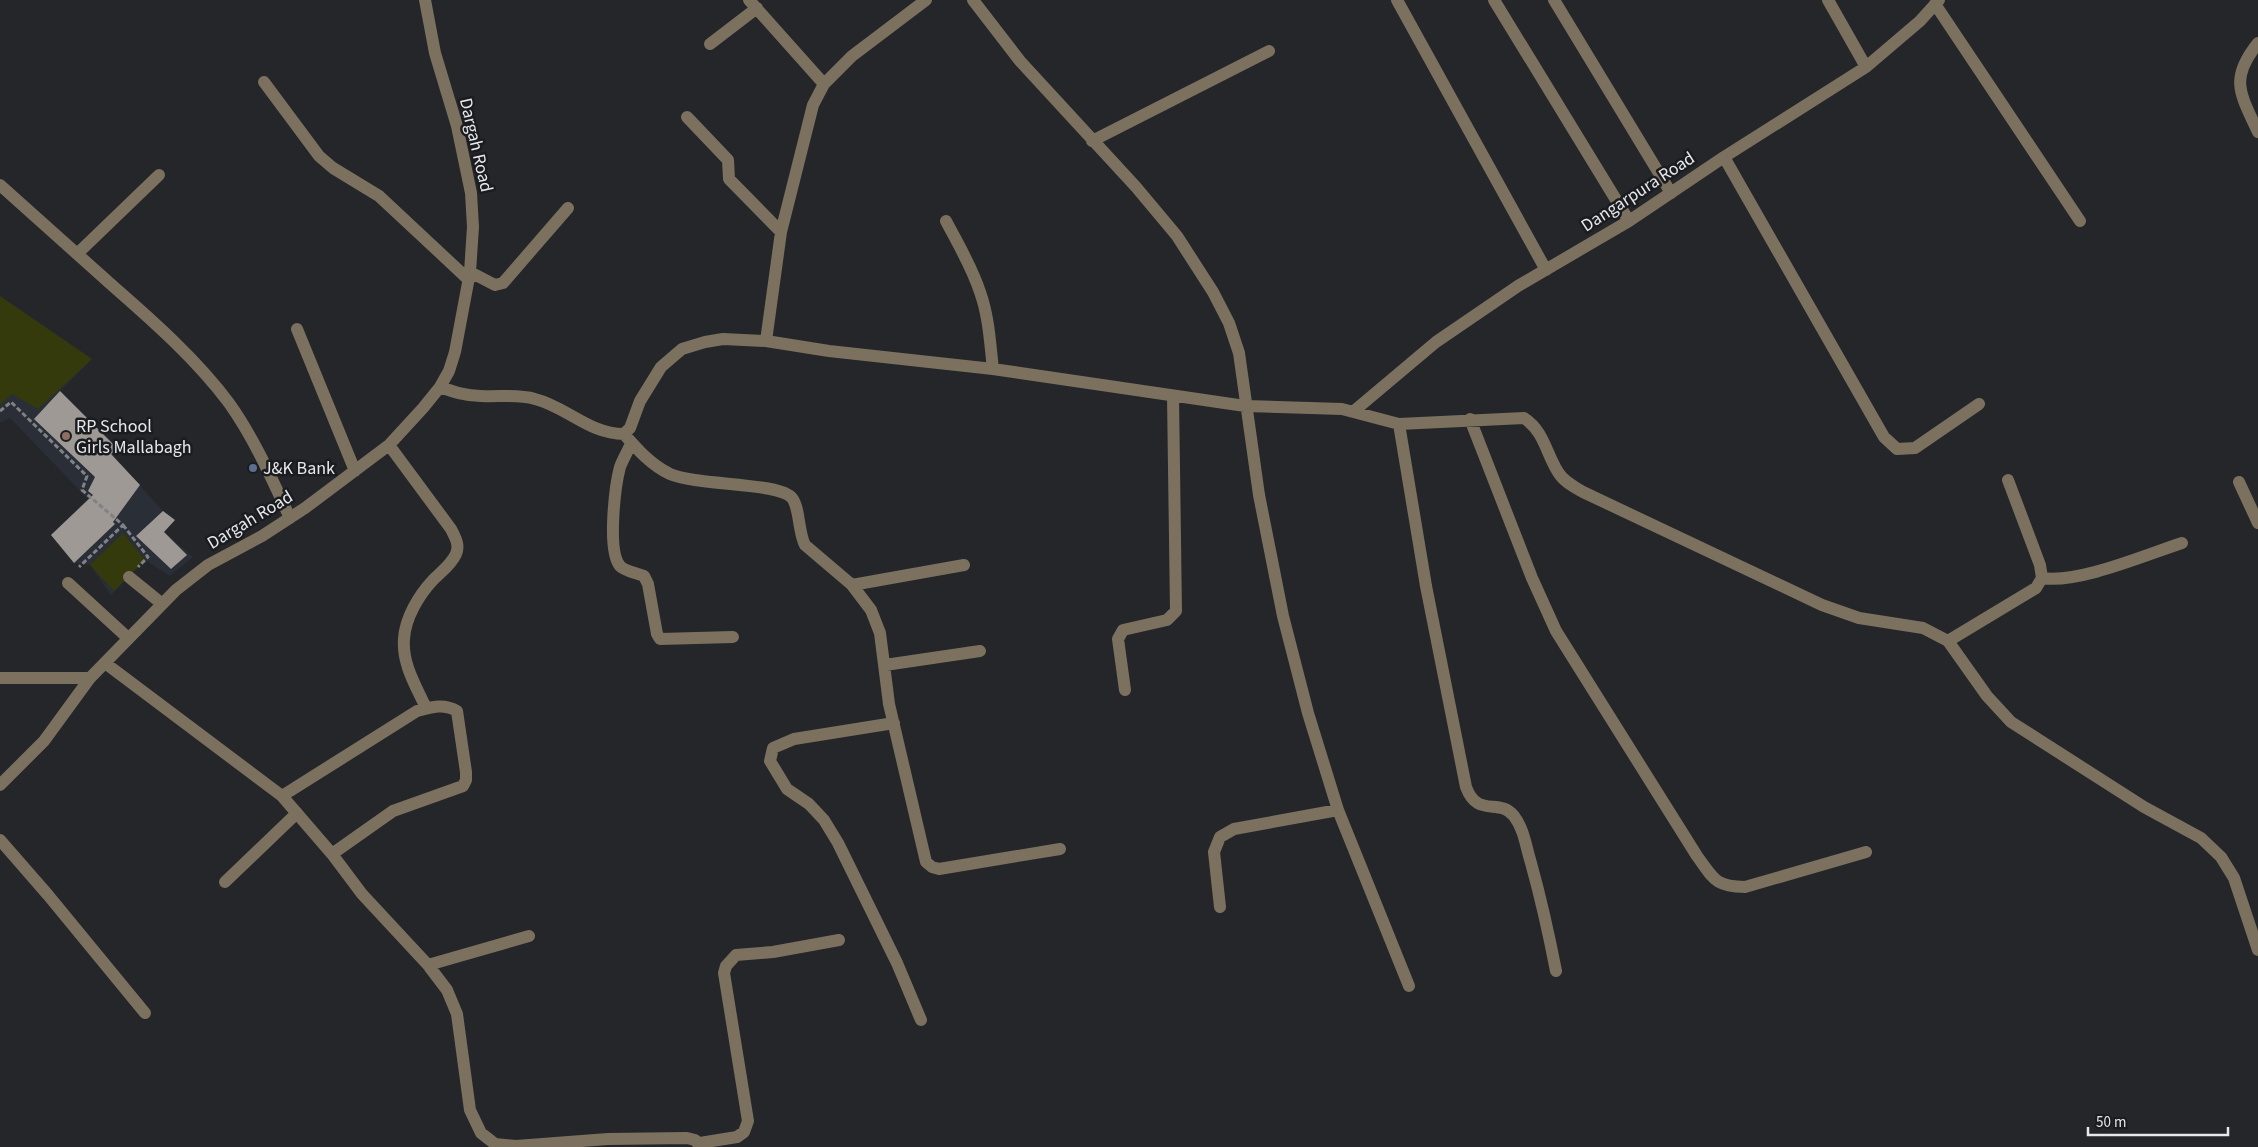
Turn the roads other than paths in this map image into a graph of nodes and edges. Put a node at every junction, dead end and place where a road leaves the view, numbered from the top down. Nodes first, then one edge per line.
1 (425, 0) edge
2 (926, 0) edge
3 (973, 0) edge
4 (1397, 0) edge
5 (1494, 0) edge
6 (1554, 0) edge
7 (1828, 0) edge
8 (1937, 2) edge
9 (753, 4) edge
10 (2258, 43) edge
11 (710, 44) dead end
12 (1269, 51) dead end
13 (1866, 67) junction
14 (264, 82) dead end
15 (824, 84) junction
16 (687, 117) dead end
17 (2258, 132) edge
18 (1092, 141) junction
19 (1724, 158) junction
20 (159, 175) dead end
21 (0, 185) edge
22 (1672, 193) junction
23 (568, 208) dead end
24 (946, 221) dead end
25 (1629, 221) junction
26 (2080, 221) dead end
27 (781, 232) junction
28 (77, 254) junction
29 (1546, 270) junction
30 (470, 276) junction
31 (296, 329) dead end
32 (766, 340) junction
33 (993, 369) junction
34 (440, 387) junction
35 (1173, 396) junction
36 (1979, 404) dead end
37 (1245, 406) junction
38 (1354, 411) junction
39 (1470, 419) junction
40 (1399, 424) junction
41 (628, 439) junction
42 (389, 445) junction
43 (355, 472) junction
44 (2008, 480) dead end
45 (2239, 482) dead end
46 (290, 518) junction
47 (2258, 523) edge
48 (2182, 543) dead end
49 (964, 565) dead end
50 (129, 577) road end
51 (2042, 578) junction
52 (68, 583) dead end
53 (852, 585) junction
54 (161, 603) junction
55 (733, 637) dead end
56 (128, 638) junction
57 (1948, 641) junction
58 (980, 651) dead end
59 (104, 662) junction
60 (885, 665) junction
61 (0, 678) edge
62 (90, 678) junction
63 (1125, 690) dead end
64 (426, 708) junction
65 (894, 723) junction
66 (0, 784) edge
67 (282, 796) junction
68 (1338, 810) junction
69 (296, 813) junction
70 (0, 840) edge
71 (1060, 849) dead end
72 (1866, 852) dead end
73 (332, 854) junction
74 (225, 882) dead end
75 (1220, 907) dead end
76 (529, 936) dead end
77 (840, 940) dead end
78 (2258, 950) edge
79 (428, 965) junction
80 (1556, 971) dead end
81 (1408, 986) dead end
82 (146, 1013) dead end
83 (921, 1020) dead end
84 (701, 1145) edge

1 - 30 street, Dargah Road
2 - 15 street
3 - 18 street
4 - 29 street
5 - 25 street
6 - 22 street
7 - 13 street
8 - 13 street, Dangarpura Road
8 - 26 street
9 - 11 street
9 - 15 street
10 - 17 street
12 - 18 street
13 - 19 street, Dangarpura Road
14 - 30 street
15 - 27 street
16 - 27 street
18 - 37 street
19 - 22 street, Dangarpura Road
19 - 36 street
20 - 28 street
21 - 28 street
22 - 25 street, Dangarpura Road
23 - 30 street
24 - 33 street
25 - 29 street, Dangarpura Road
27 - 32 street
28 - 46 street
29 - 38 street, Dangarpura Road
30 - 34 street, Dargah Road
31 - 43 street
32 - 33 street
32 - 41 street
33 - 35 street
34 - 41 street
34 - 42 street, Dargah Road
35 - 37 street
35 - 63 street
37 - 38 street
37 - 68 street
38 - 40 street
39 - 40 street
39 - 57 street
39 - 72 street
40 - 80 street
41 - 53 street
41 - 55 street
42 - 43 street, Dargah Road
42 - 64 street
43 - 46 street, Dargah Road
44 - 51 street
45 - 47 street
46 - 54 street, Dargah Road
48 - 51 street
49 - 53 street
50 - 54 street
51 - 57 street
52 - 56 street
53 - 60 street
54 - 56 street, Dargah Road
56 - 59 street, Dargah Road
57 - 78 street
58 - 60 street
59 - 62 street, Dargah Road
59 - 67 street
60 - 65 street
61 - 62 street
62 - 66 street, Dargah Road
64 - 67 street
64 - 73 street
65 - 71 street
65 - 83 street
67 - 69 street
68 - 75 street
68 - 81 street
69 - 73 street
69 - 74 street
70 - 82 street
73 - 79 street
76 - 79 street
77 - 84 street
79 - 84 street

